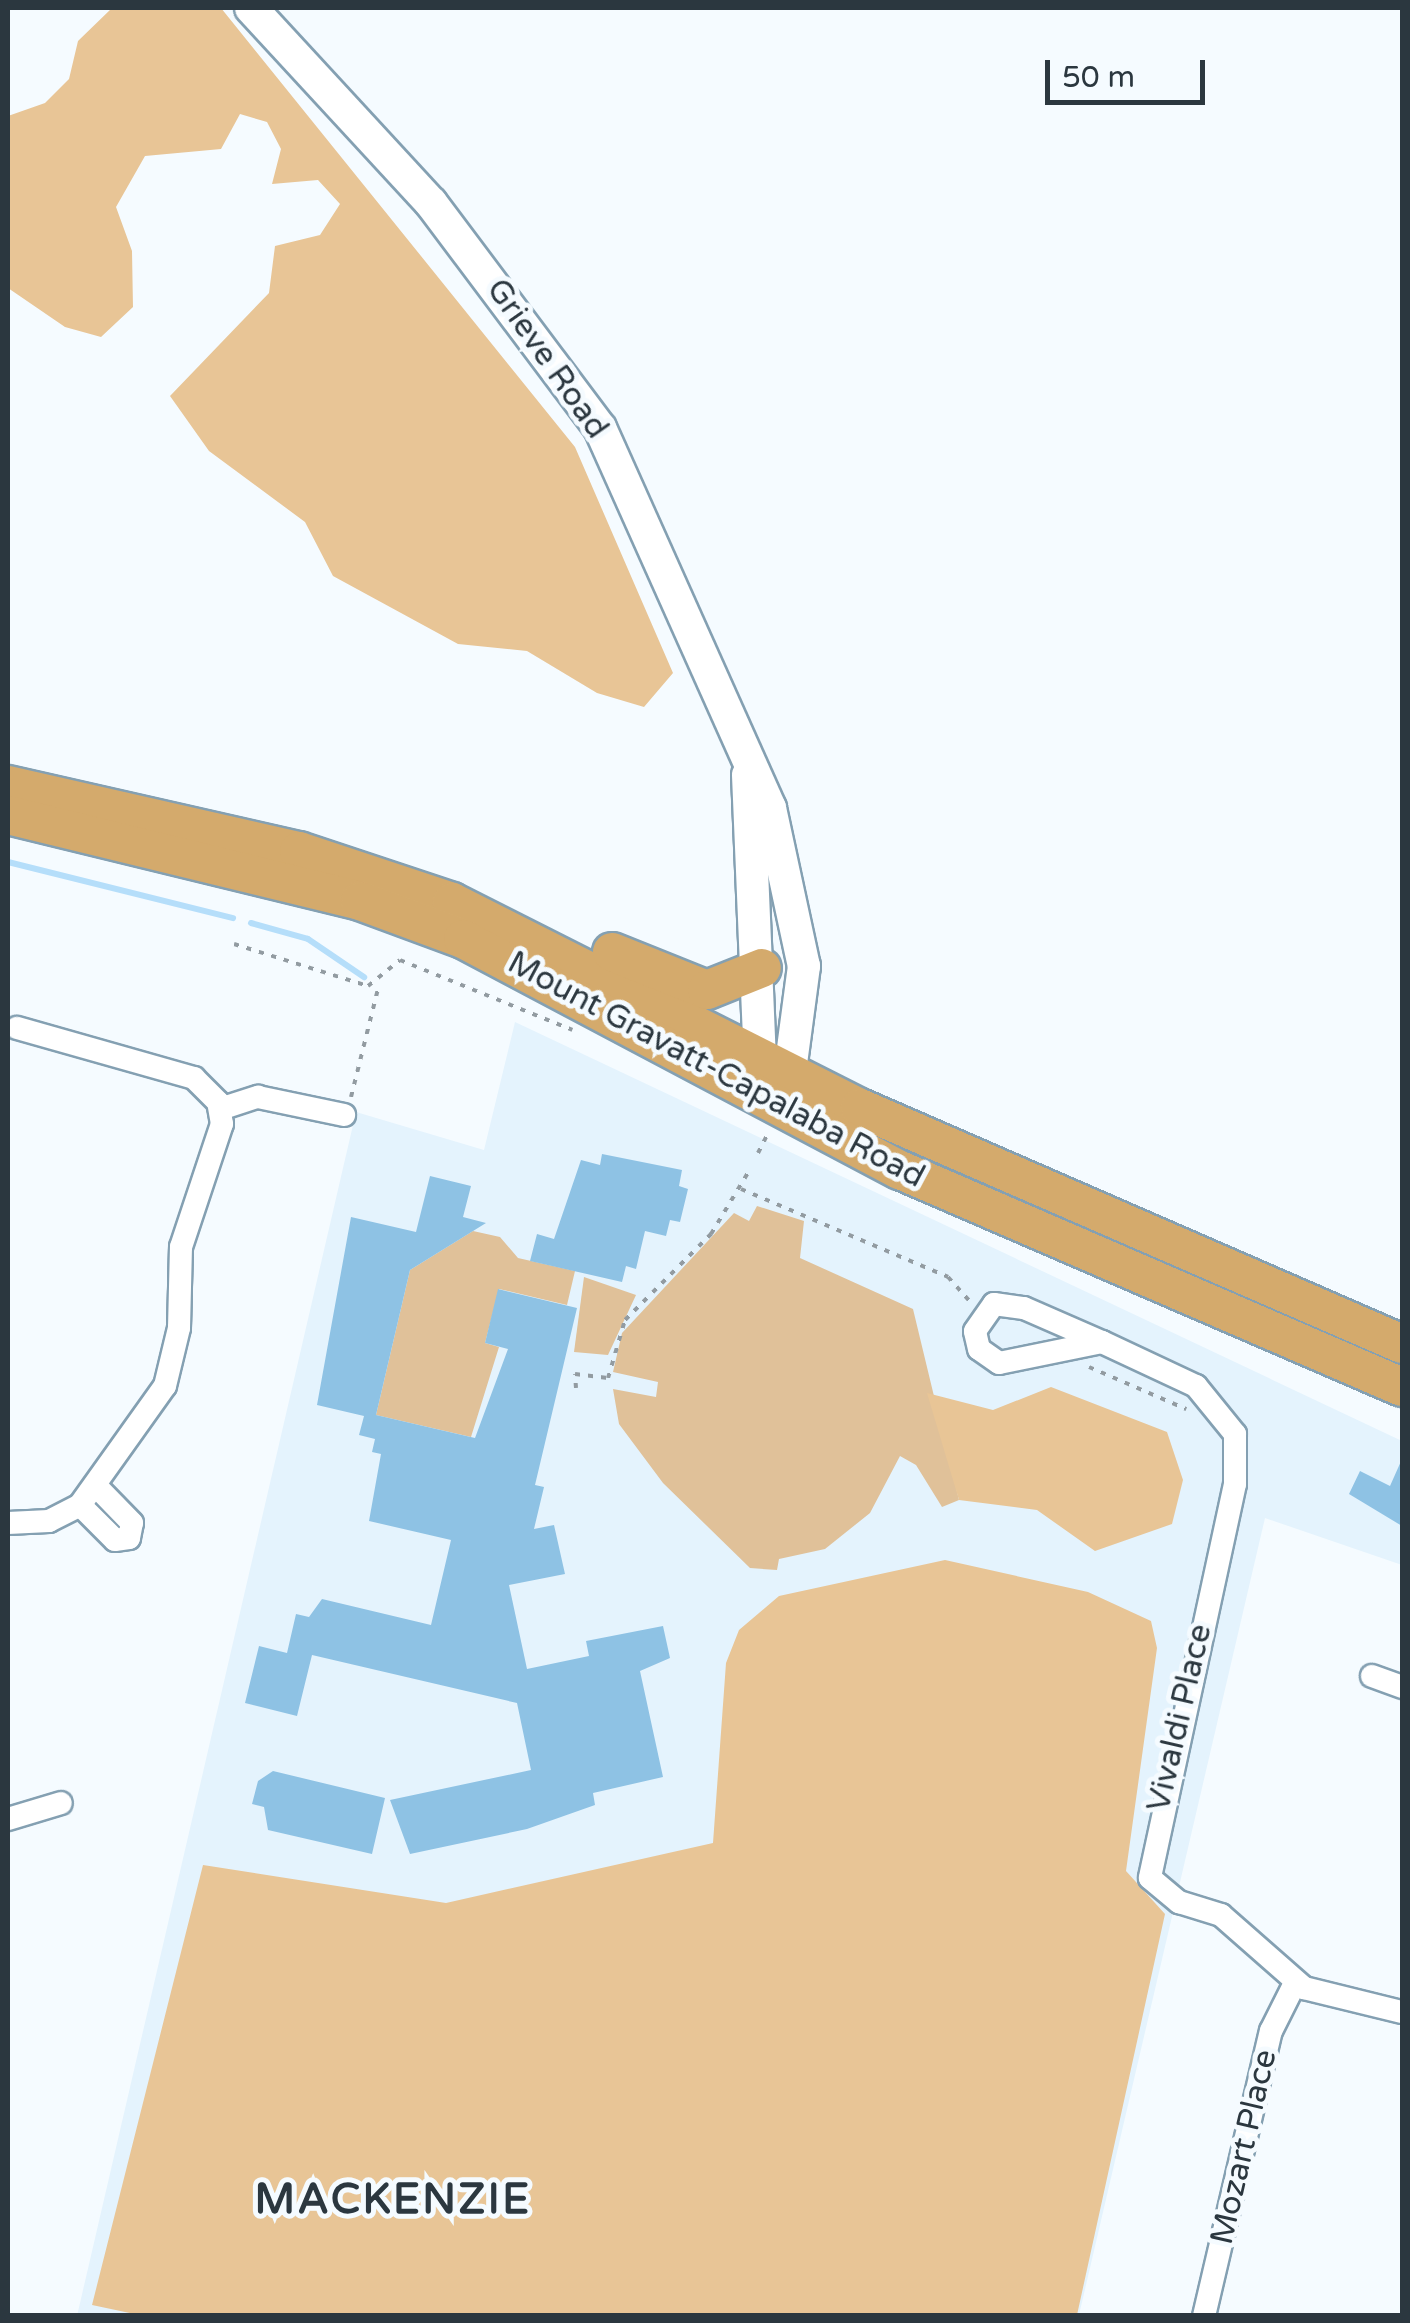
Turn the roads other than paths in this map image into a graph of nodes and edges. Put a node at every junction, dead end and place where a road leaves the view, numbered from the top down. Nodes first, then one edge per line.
1 (251, 8) edge
2 (748, 771) junction
3 (8, 785) edge
4 (8, 815) edge
5 (509, 926) junction
6 (762, 968) junction
7 (17, 1028) dead end
8 (778, 1064) junction
9 (220, 1109) junction
10 (771, 1113) junction
11 (344, 1115) road end
12 (1102, 1342) junction
13 (1402, 1344) edge
14 (1402, 1387) edge
15 (98, 1488) junction
16 (80, 1504) junction
17 (8, 1523) edge
18 (1372, 1676) dead end
19 (1402, 1687) edge
20 (61, 1803) dead end
21 (8, 1819) edge
22 (1295, 1983) junction
23 (1401, 2003) edge
24 (1204, 2316) edge

1 - 2 main road, Grieve Road
2 - 6 main road, Grieve Road
2 - 8 main road, Grieve Road
3 - 5 highway, Mount Gravatt-Capalaba Road
4 - 10 highway, Mount Gravatt-Capalaba Road
5 - 6 highway
5 - 8 highway, Mount Gravatt-Capalaba Road
6 - 8 main road, Grieve Road
7 - 9 street
8 - 10 main road, Grieve Road
8 - 13 highway, Mount Gravatt-Capalaba Road
9 - 11 street
9 - 15 street
10 - 14 highway, Mount Gravatt-Capalaba Road
12 - 12 street, Vivaldi Place
12 - 22 street, Vivaldi Place
15 - 16 street
15 - 16 street
16 - 17 street
18 - 19 street
20 - 21 street
22 - 23 street, Vivaldi Place
22 - 24 street, Mozart Place

